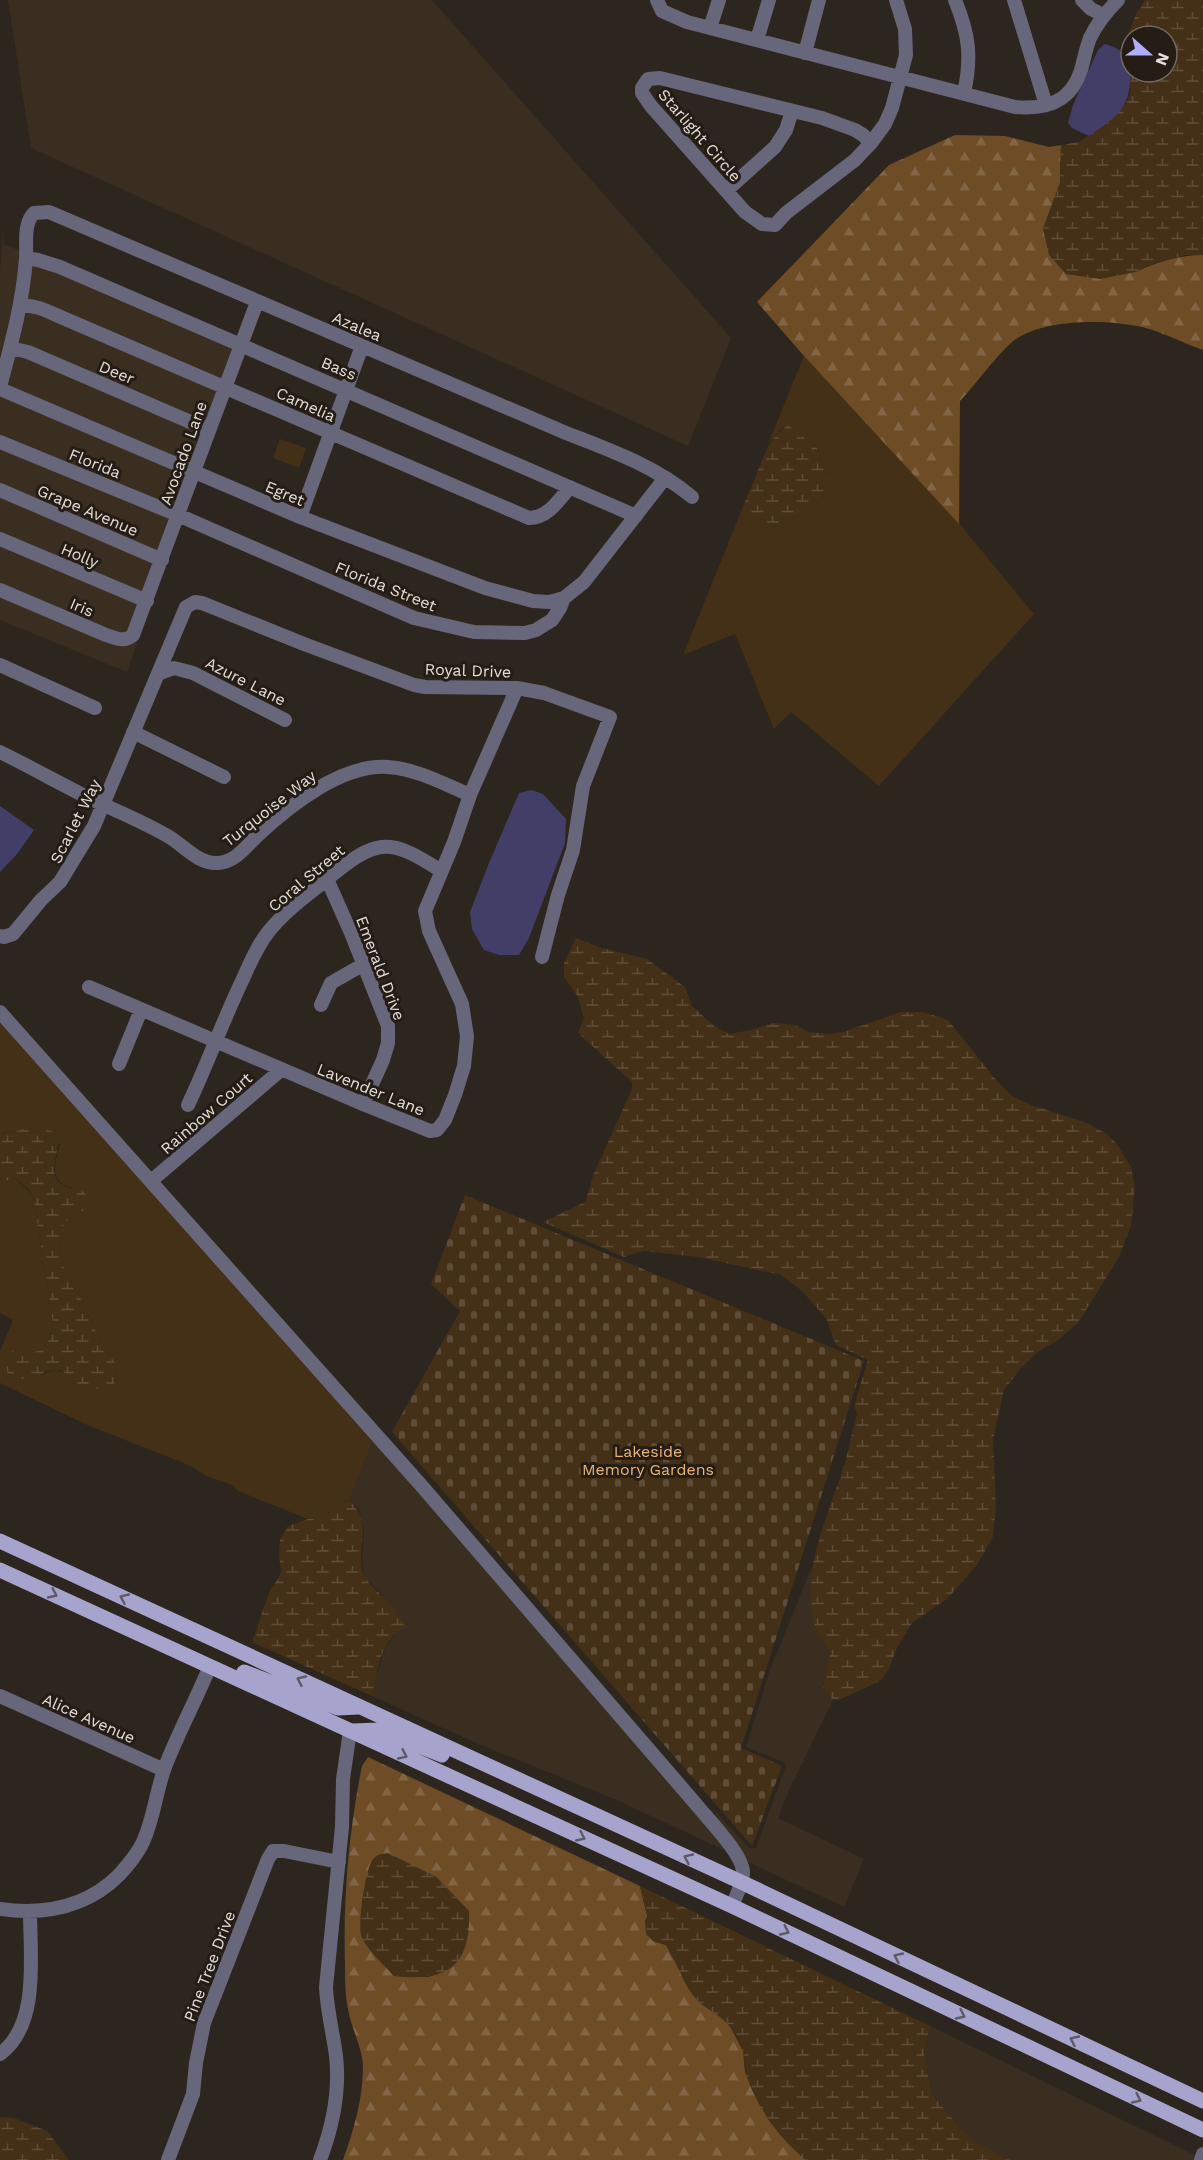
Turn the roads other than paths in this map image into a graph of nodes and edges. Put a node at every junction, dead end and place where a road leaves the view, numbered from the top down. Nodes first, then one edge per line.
1 (657, 0) edge
2 (719, 0) edge
3 (769, 0) edge
4 (819, 0) edge
5 (896, 0) edge
6 (955, 0) edge
7 (1014, 0) edge
8 (1082, 0) edge
9 (1118, 0) edge
10 (1103, 15) junction
11 (710, 28) junction
12 (758, 40) junction
13 (805, 52) junction
14 (900, 77) junction
15 (963, 93) junction
16 (1046, 105) junction
17 (792, 111) junction
18 (871, 143) junction
19 (727, 190) junction
20 (26, 258) junction
21 (257, 302) junction
22 (20, 306) junction
23 (241, 344) junction
24 (362, 346) junction
25 (10, 348) junction
26 (225, 387) junction
27 (0, 388) edge
28 (346, 389) junction
29 (209, 430) junction
30 (329, 432) junction
31 (0, 442) edge
32 (194, 472) junction
33 (665, 478) junction
34 (570, 486) junction
35 (0, 490) edge
36 (692, 496) dead end
37 (178, 515) junction
38 (636, 516) junction
39 (300, 517) junction
40 (0, 539) edge
41 (162, 560) junction
42 (0, 590) edge
43 (564, 598) junction
44 (147, 601) junction
45 (141, 616) joint
46 (0, 665) edge
47 (158, 674) junction
48 (517, 688) junction
49 (95, 708) dead end
50 (285, 720) dead end
51 (133, 732) junction
52 (0, 752) edge
53 (224, 777) dead end
54 (470, 795) junction
55 (105, 805) junction
56 (441, 871) junction
57 (327, 879) junction
58 (2, 937) edge
59 (542, 957) dead end
60 (364, 964) junction
61 (89, 987) dead end
62 (321, 1005) dead end
63 (141, 1010) junction
64 (0, 1012) edge
65 (216, 1041) junction
66 (119, 1064) dead end
67 (282, 1070) junction
68 (188, 1104) dead end
69 (363, 1104) junction
70 (151, 1181) junction
71 (0, 1541) edge
72 (0, 1570) edge
73 (152, 1639) junction
74 (210, 1666) junction
75 (0, 1696) edge
76 (361, 1707) junction
77 (350, 1731) junction
78 (164, 1770) junction
79 (501, 1772) junction
80 (339, 1862) junction
81 (741, 1882) junction
82 (732, 1906) junction
83 (0, 1909) edge
84 (30, 1912) junction
85 (0, 2054) edge
86 (1203, 2102) edge
87 (1203, 2130) edge
88 (1203, 2154) edge
89 (168, 2160) edge
90 (320, 2160) edge
91 (1201, 2160) edge

1 - 11 street
2 - 11 street
3 - 12 street
4 - 13 street
5 - 14 street, Starlight Circle
6 - 15 street
7 - 16 street
8 - 10 street
9 - 10 street
10 - 16 street
11 - 12 street
12 - 13 street
13 - 14 street
14 - 15 street
14 - 18 street, Starlight Circle
15 - 16 street
17 - 18 street, Starlight Circle
17 - 19 street
17 - 19 street, Starlight Circle
18 - 19 street, Starlight Circle
20 - 21 street, Azalea
20 - 22 street
20 - 23 street, Bass
21 - 23 street, Avocado Lane
21 - 24 street, Azalea
22 - 25 street
22 - 26 street, Camelia
23 - 26 street, Avocado Lane
23 - 28 street, Bass
24 - 28 street
24 - 33 street, Azalea
25 - 27 street
25 - 29 street, Deer
26 - 29 street, Avocado Lane
26 - 30 street, Camelia
27 - 32 street, Egret
28 - 30 street
28 - 34 street, Bass
29 - 32 street, Avocado Lane
30 - 34 street, Camelia
30 - 39 street
31 - 37 street, Florida
32 - 37 street, Avocado Lane
32 - 39 street, Egret
33 - 36 street, Azalea
33 - 38 street, Florida Street
34 - 38 street, Bass
35 - 41 street, Grape Avenue
37 - 41 street, Avocado Lane
37 - 43 street, Florida Street
38 - 43 street, Florida Street
39 - 43 street, Egret
40 - 44 street, Holly
41 - 44 street, Avocado Lane
42 - 45 street, Iris
44 - 45 street, Avocado Lane
46 - 49 street
47 - 48 street, Royal Drive
47 - 50 street, Azure Lane
47 - 51 street, Royal Drive
48 - 54 street, Lavender Lane
48 - 59 street, Royal Drive
51 - 53 street
51 - 55 street, Scarlet Way
52 - 55 street, Turquoise Way
54 - 55 street, Turquoise Way
54 - 56 street, Lavender Lane
55 - 58 street, Scarlet Way
56 - 57 street, Coral Street
56 - 69 street, Lavender Lane
57 - 60 street, Emerald Drive
57 - 65 street, Coral Street
60 - 62 street
60 - 69 street, Emerald Drive
61 - 63 street, Lavender Lane
63 - 65 street, Lavender Lane
63 - 66 street
64 - 70 street
65 - 67 street, Lavender Lane
65 - 68 street, Coral Street
67 - 69 street, Lavender Lane
67 - 70 street, Rainbow Court
70 - 81 street
76 -> 71 main road
72 -> 73 main road
73 - 74 main road
73 - 76 main road
74 - 77 main road
74 - 78 street
75 - 78 street, Alice Avenue
76 - 79 main road
77 - 79 main road
77 - 80 street
77 -> 82 main road
78 - 84 street
81 -> 79 main road
80 - 89 street, Pine Tree Drive
80 - 90 street
81 - 82 street
86 -> 81 main road
82 -> 87 main road
83 - 84 street
84 - 85 street
88 - 91 street

